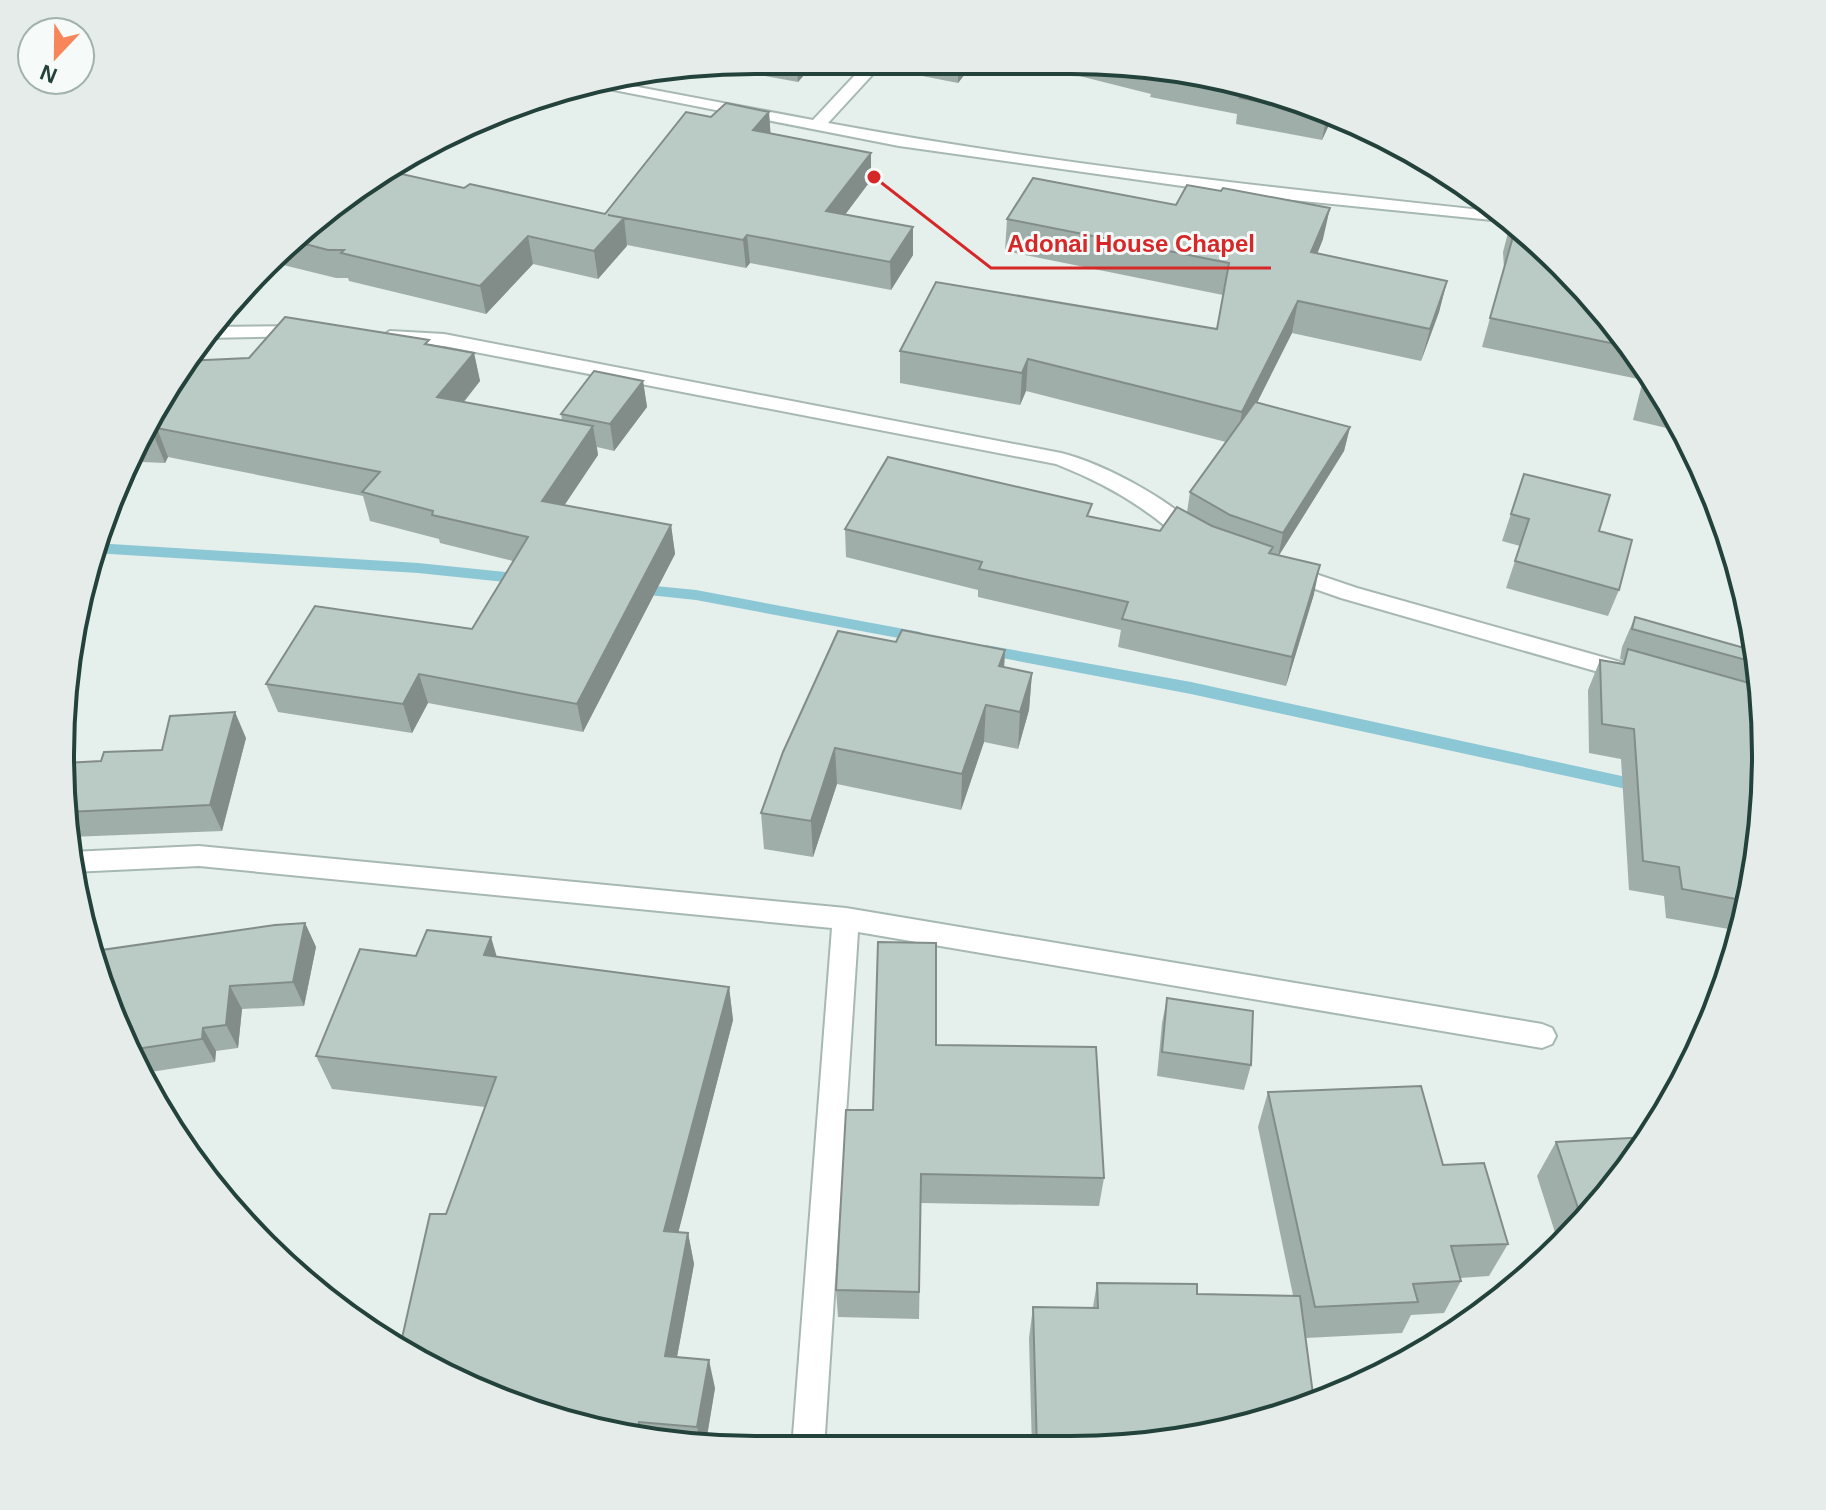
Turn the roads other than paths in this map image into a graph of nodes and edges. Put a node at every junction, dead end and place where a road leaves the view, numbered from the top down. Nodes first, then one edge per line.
1 (865, 74) edge
2 (618, 88) edge
3 (817, 125) junction
4 (1487, 216) edge
5 (221, 332) edge
6 (333, 334) edge
7 (365, 336) edge
8 (1217, 547) edge
9 (1261, 562) edge
10 (1654, 680) edge
11 (83, 861) edge
12 (846, 919) junction
13 (1542, 1036) dead end
14 (809, 1436) edge

1 - 3 street
2 - 3 street
3 - 4 street
5 - 6 street
7 - 8 street
9 - 10 street
11 - 12 street
12 - 13 street
12 - 14 street

